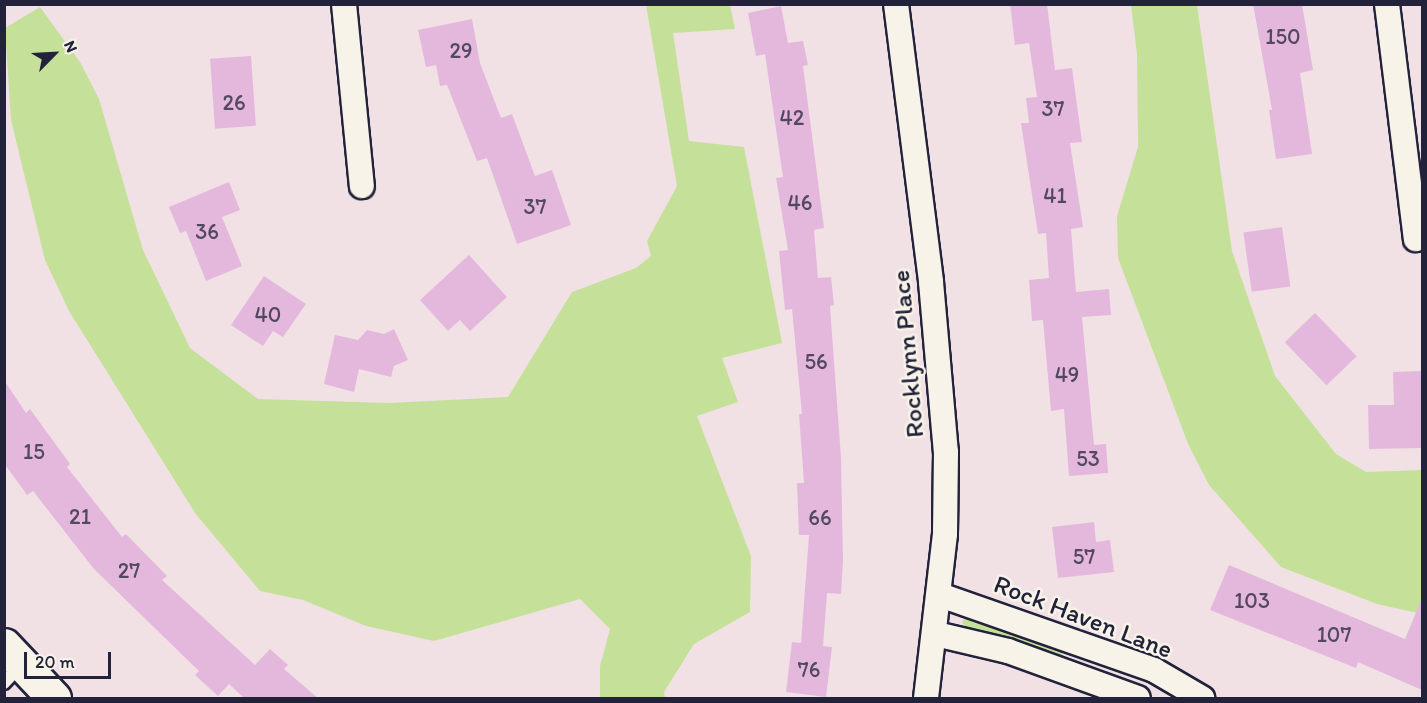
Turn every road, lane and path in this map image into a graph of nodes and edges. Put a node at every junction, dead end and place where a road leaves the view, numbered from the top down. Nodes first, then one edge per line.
1 (344, 4) edge
2 (896, 4) edge
3 (1387, 4) edge
4 (362, 186) dead end
5 (1416, 239) dead end
6 (940, 595) junction
7 (936, 634) junction
8 (1096, 649) junction
9 (10, 664) edge
10 (1085, 679) junction
11 (54, 699) edge
12 (926, 699) edge
13 (1138, 699) edge
14 (1202, 699) edge

1 - 4 street
2 - 6 street, Rocklynn Place
3 - 5 street
6 - 7 street, Rocklynn Place
6 - 8 street, Rock Haven Lane
7 - 10 street
7 - 12 street, Rocklynn Place
8 - 10 street
8 - 14 street, Rock Haven Lane
9 - 11 street
10 - 13 street

